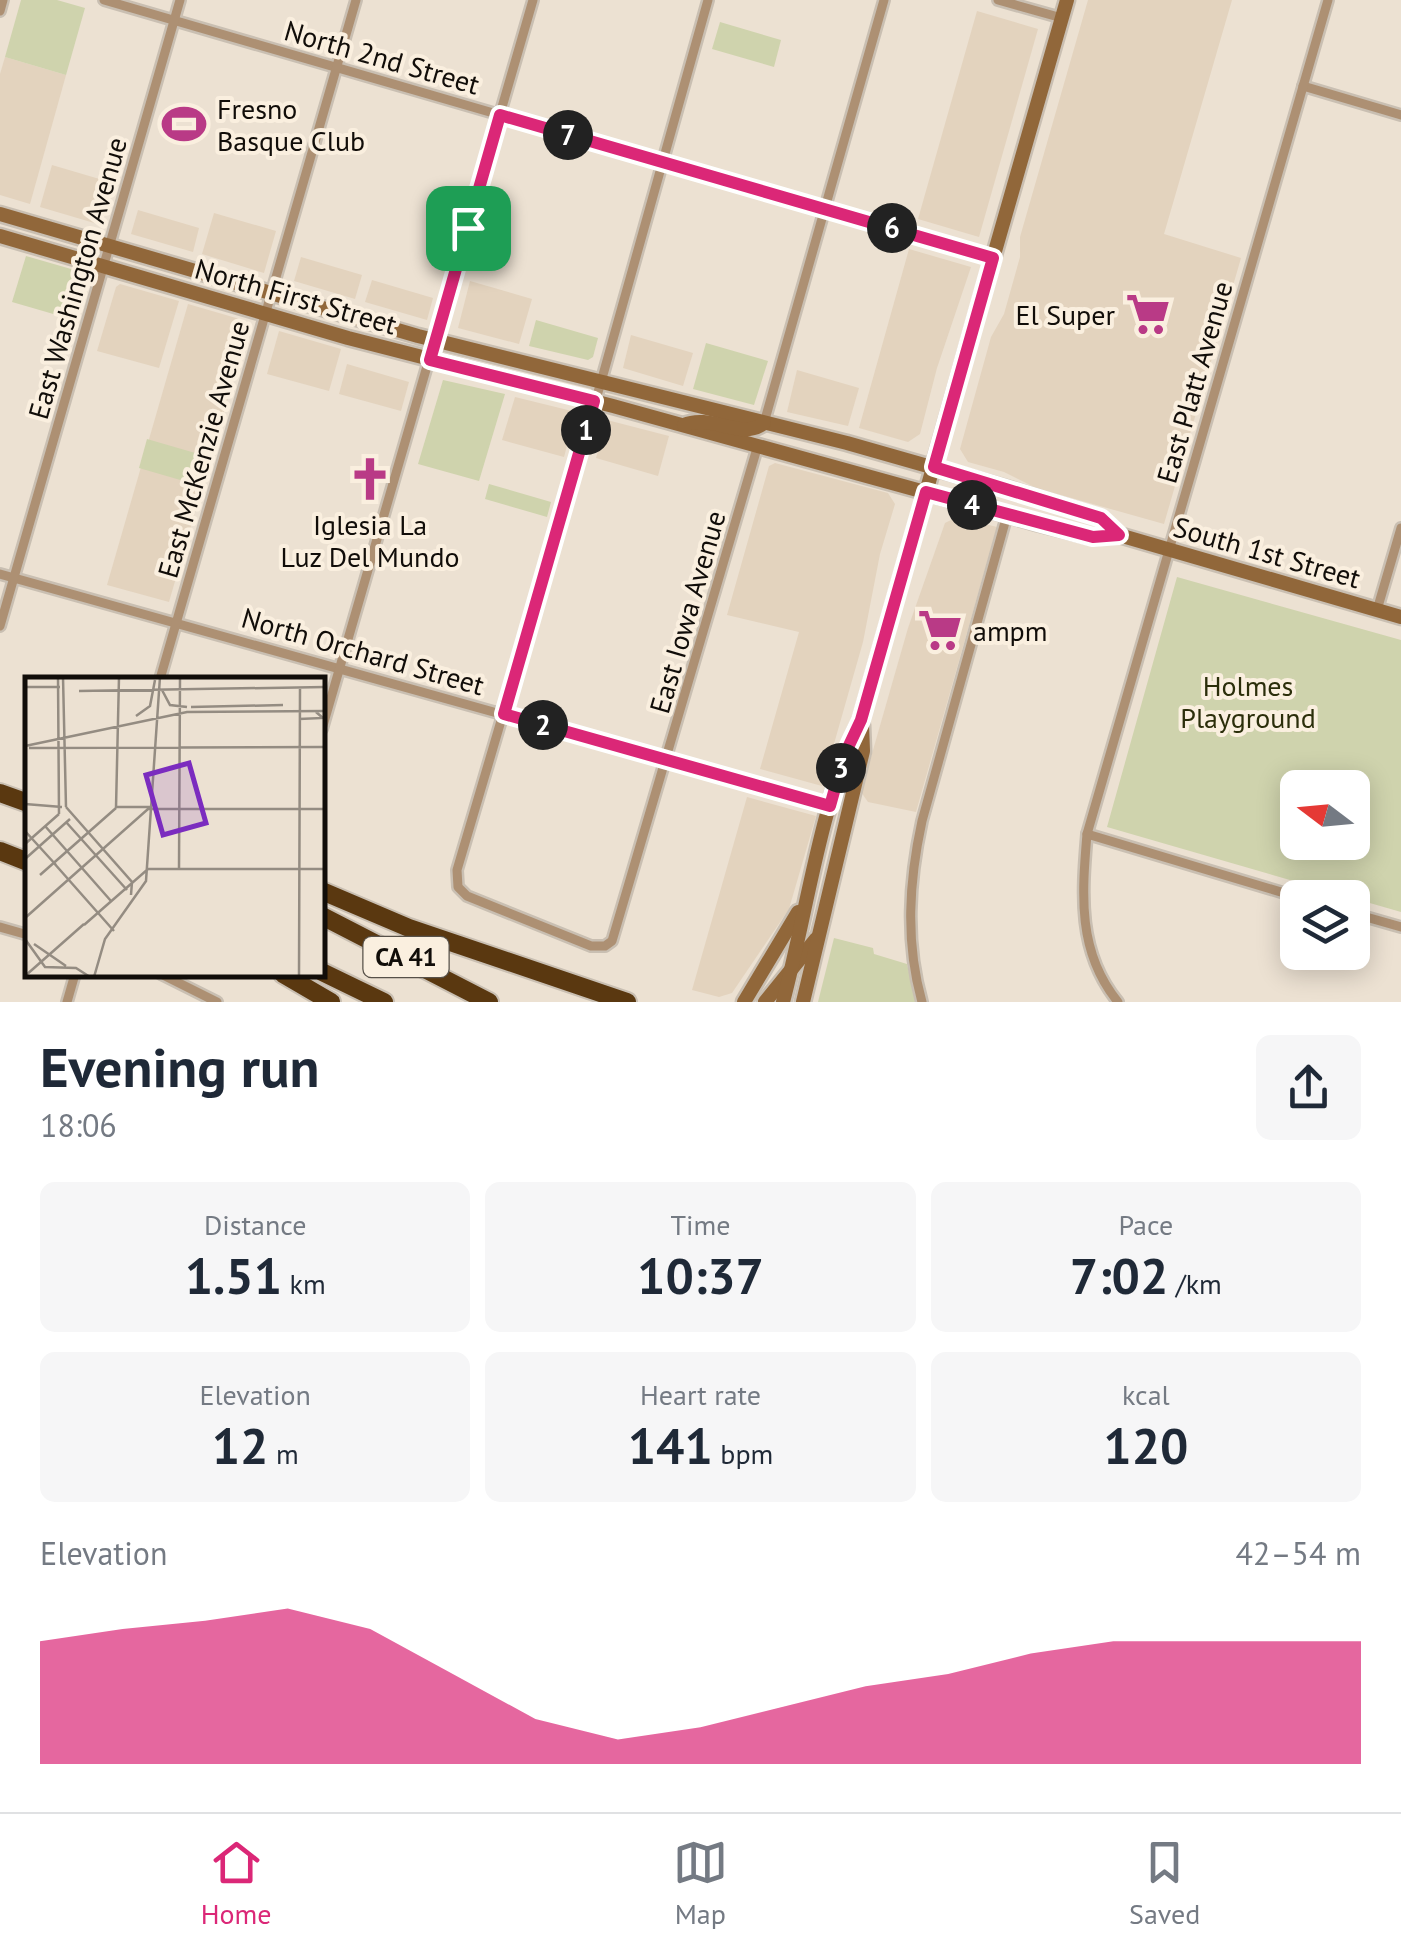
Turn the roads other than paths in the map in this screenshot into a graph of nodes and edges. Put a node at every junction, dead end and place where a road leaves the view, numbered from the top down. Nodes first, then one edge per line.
1 (3, 0) edge
2 (104, 0) edge
3 (180, 0) edge
4 (356, 0) edge
5 (534, 0) edge
6 (708, 0) edge
7 (884, 0) edge
8 (998, 0) edge
9 (1067, 0) edge
10 (1328, 0) edge
11 (0, 12) edge
12 (1062, 18) junction
13 (174, 20) junction
14 (337, 67) junction
15 (1303, 86) junction
16 (500, 115) junction
17 (1401, 116) edge
18 (662, 163) junction
19 (824, 208) junction
20 (0, 214) edge
21 (0, 236) edge
22 (110, 246) junction
23 (993, 258) junction
24 (104, 266) junction
25 (271, 294) junction
26 (266, 314) junction
27 (436, 341) junction
28 (430, 360) junction
29 (601, 382) junction
30 (594, 401) junction
31 (764, 423) junction
32 (684, 426) junction
33 (758, 445) junction
34 (934, 467) junction
35 (926, 492) junction
36 (1007, 515) junction
37 (1401, 528) edge
38 (1119, 535) junction
39 (1170, 550) junction
40 (0, 574) edge
41 (14, 578) junction
42 (1377, 610) junction
43 (1401, 617) edge
44 (176, 622) junction
45 (0, 626) edge
46 (340, 668) junction
47 (161, 677) edge
48 (504, 714) junction
49 (325, 720) edge
50 (861, 720) junction
51 (851, 742) junction
52 (668, 760) junction
53 (0, 793) edge
54 (25, 800) edge
55 (830, 806) junction
56 (850, 807) junction
57 (1087, 834) junction
58 (0, 850) edge
59 (25, 859) edge
60 (833, 880) junction
61 (809, 888) junction
62 (1280, 891) edge
63 (325, 892) edge
64 (325, 918) edge
65 (1370, 918) edge
66 (0, 927) edge
67 (1401, 927) edge
68 (822, 930) junction
69 (25, 934) edge
70 (792, 968) junction
71 (325, 973) edge
72 (74, 977) edge
73 (166, 977) edge
74 (287, 977) edge
75 (68, 1002) edge
76 (217, 1002) edge
77 (332, 1002) edge
78 (384, 1002) edge
79 (488, 1002) edge
80 (627, 1002) edge
81 (744, 1002) edge
82 (766, 1002) edge
83 (783, 1002) edge
84 (803, 1002) edge
85 (922, 1002) edge
86 (1118, 1002) edge

1 - 11 street
2 - 13 street, North 2nd Street
3 - 13 street, East Washington Avenue
4 - 14 street, East McKenzie Avenue
5 - 16 street
6 - 18 street
7 - 19 street
8 - 12 street
9 - 12 main road
10 - 15 street, East Platt Avenue
12 - 23 main road
13 - 14 street, North 2nd Street
13 - 22 street, East Washington Avenue
14 - 16 street, North 2nd Street
14 - 25 street, East McKenzie Avenue
15 - 17 street
15 - 39 street, East Platt Avenue
16 - 18 street, North 2nd Street
16 - 27 street
18 - 19 street, North 2nd Street
18 - 29 street
19 - 23 street, North 2nd Street
19 - 31 street
20 - 22 main road, North First Street
21 - 24 main road, North First Street
22 - 24 street, East Washington Avenue
22 - 25 main road, North First Street
23 - 34 main road
24 - 26 main road, North First Street
24 - 41 street, East Washington Avenue
25 - 26 street, East McKenzie Avenue
25 - 27 main road, North First Street
26 - 28 main road, North First Street
26 - 44 street, East McKenzie Avenue
27 - 28 street
27 - 29 main road, North First Street
28 - 30 main road, North First Street
28 - 46 street
29 - 30 street
29 - 31 main road, North First Street
30 - 32 main road, North First Street
30 - 48 street
31 - 32 main road
31 - 34 main road, South 1st Street
32 - 33 main road, North First Street
33 - 35 main road, North First Street
33 - 52 street, East Iowa Avenue
34 - 35 main road
34 - 38 main road, South 1st Street
35 - 36 main road, South 1st Street
35 - 50 main road
36 - 38 main road, South 1st Street
36 - 85 street
37 - 42 street
38 - 39 main road, South 1st Street
39 - 42 main road, South 1st Street
39 - 57 street, East Platt Avenue
40 - 41 street, North Orchard Street
41 - 44 street, North Orchard Street
41 - 45 street, East Washington Avenue
42 - 43 main road, South 1st Street
44 - 46 street, North Orchard Street
44 - 47 street, East McKenzie Avenue
46 - 48 street, North Orchard Street
46 - 49 street
48 - 52 street, North Orchard Street
48 - 52 street, East Iowa Avenue
50 - 51 main road
50 - 56 main road
51 - 55 main road
51 - 56 main road
52 - 55 street, North Orchard Street
53 - 54 highway
55 - 60 main road
55 - 61 main road
56 - 60 main road
57 - 62 street
57 - 86 street, East Platt Avenue
58 - 59 highway
60 - 68 main road
61 - 70 main road
61 - 81 main road
63 - 80 highway
64 - 79 highway, CA 41
65 - 67 street
66 - 69 street
68 - 70 main road
68 - 84 main road
70 - 82 main road
70 - 83 main road
71 - 78 highway, CA 41
72 - 75 street
73 - 76 street
74 - 77 highway

